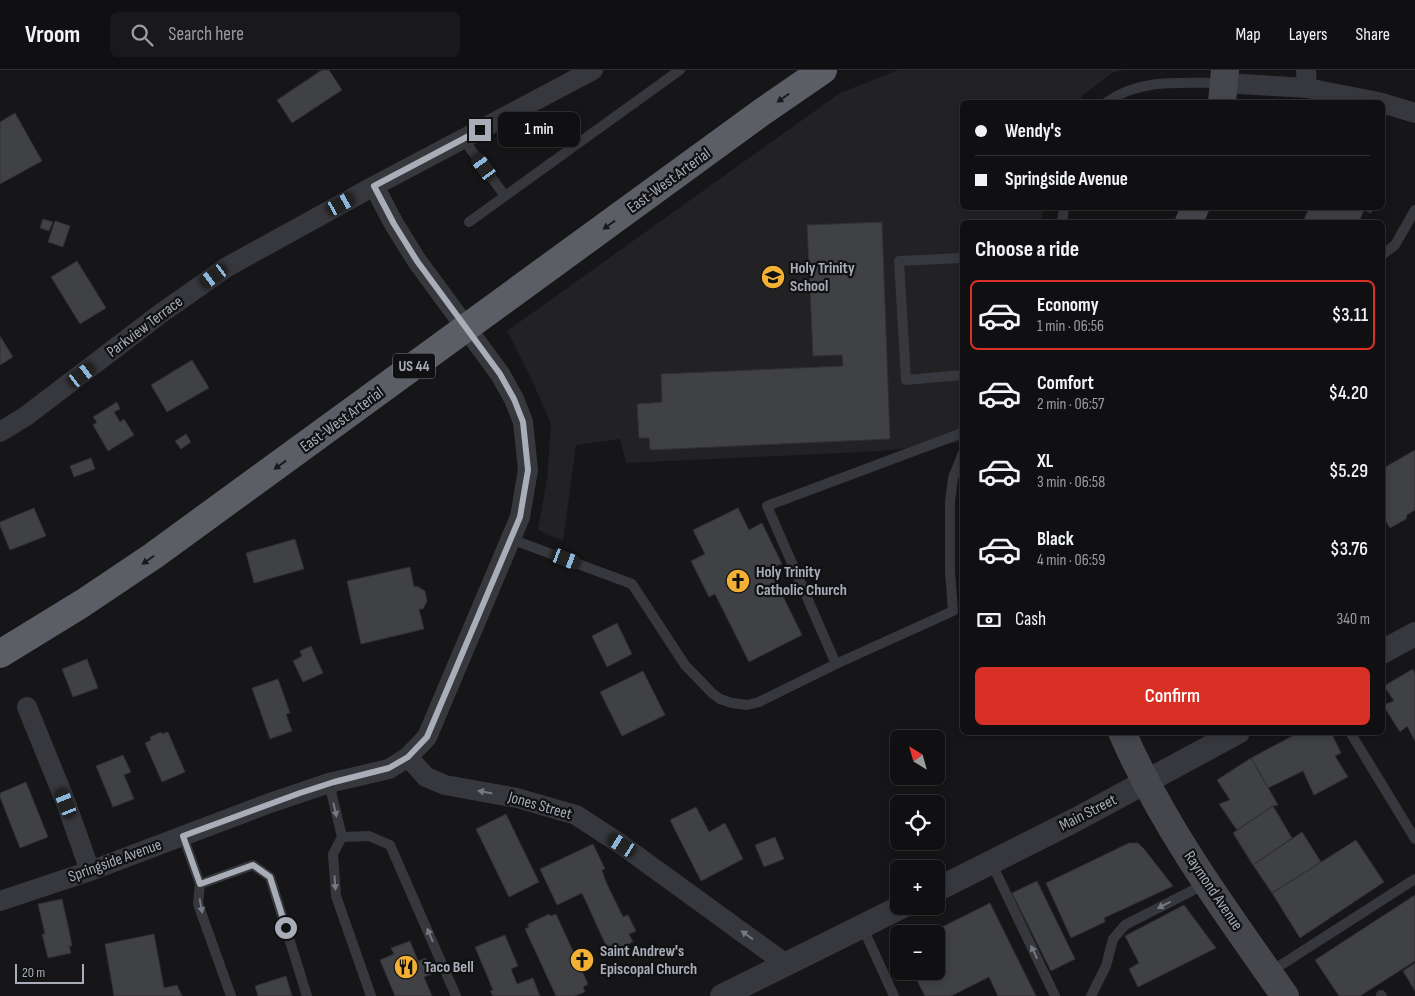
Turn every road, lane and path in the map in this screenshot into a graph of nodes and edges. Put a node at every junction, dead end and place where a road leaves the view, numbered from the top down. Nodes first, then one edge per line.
1 (593, 70) edge
2 (680, 70) edge
3 (823, 70) edge
4 (1307, 79) edge
5 (1223, 85) edge
6 (1111, 100) edge
7 (1372, 100) edge
8 (1385, 104) edge
9 (1415, 114) edge
10 (463, 139) junction
11 (374, 186) junction
12 (505, 196) junction
13 (1415, 210) edge
14 (469, 222) dead end
15 (1385, 252) edge
16 (960, 258) edge
17 (466, 328) junction
18 (960, 375) edge
19 (0, 432) edge
20 (960, 434) edge
21 (960, 460) edge
22 (511, 539) junction
23 (1415, 634) edge
24 (1385, 650) edge
25 (0, 654) edge
26 (836, 664) junction
27 (27, 707) dead end
28 (1123, 735) edge
29 (1233, 735) edge
30 (1352, 735) edge
31 (408, 757) junction
32 (1145, 783) junction
33 (329, 784) junction
34 (183, 836) junction
35 (342, 837) junction
36 (1415, 839) edge
37 (992, 862) junction
38 (90, 871) junction
39 (1415, 880) edge
40 (1207, 882) junction
41 (200, 884) junction
42 (945, 886) edge
43 (0, 901) edge
44 (890, 912) edge
45 (862, 926) junction
46 (786, 964) junction
47 (1269, 973) junction
48 (231, 996) edge
49 (307, 996) edge
50 (371, 996) edge
51 (456, 996) edge
52 (722, 996) edge
53 (894, 996) edge
54 (1055, 996) edge
55 (1091, 996) edge
56 (1284, 996) edge

1 - 10 street
2 - 12 lane
3 -> 17 highway, East-West Arterial / US 44
4 - 5 street
4 - 7 street
5 - 6 lane
8 - 9 street
10 - 11 street
10 - 12 lane
11 - 17 street, Springside Avenue
11 - 19 street, Parkview Terrace
12 - 14 lane
13 - 15 lane
16 - 18 lane
17 - 22 street, Springside Avenue
17 -> 25 highway, East-West Arterial / US 44
20 - 26 lane
21 - 26 lane
22 - 26 lane
22 - 31 street, Springside Avenue
23 - 24 street
27 - 38 street
28 - 32 main road, Raymond Avenue
29 - 32 street, Main Street
30 - 36 lane
31 - 33 street, Springside Avenue
46 -> 31 street, Jones Street
32 - 37 street, Main Street
32 - 40 main road, Raymond Avenue
33 - 34 street, Springside Avenue
33 -> 35 lane
34 - 38 street, Springside Avenue
34 - 41 lane
35 -> 50 lane
51 -> 35 lane
37 - 42 street, Main Street
54 -> 37 lane
38 - 43 street, Springside Avenue
39 - 47 lane
40 - 47 main road, Raymond Avenue
40 -> 55 lane
41 -> 48 lane
41 - 49 lane
44 - 45 street
45 - 46 street
45 - 53 lane
46 - 52 street
47 - 56 main road, Raymond Avenue

